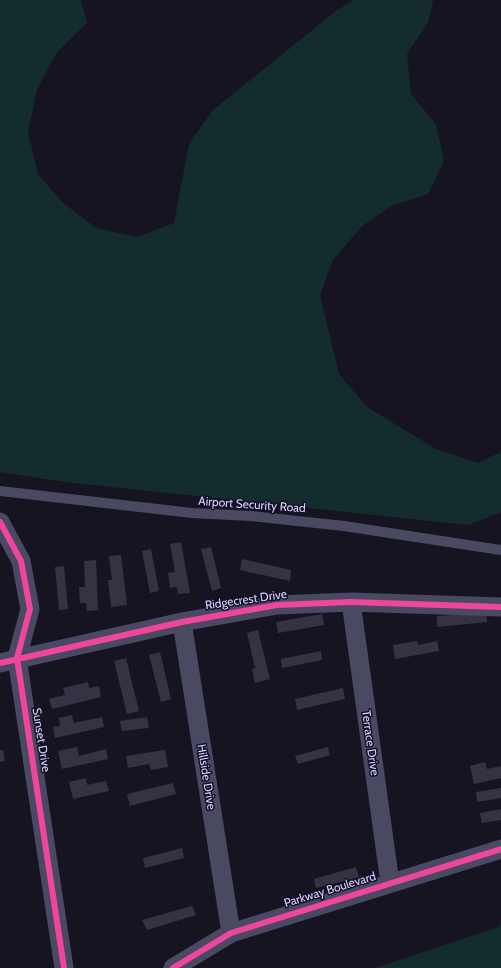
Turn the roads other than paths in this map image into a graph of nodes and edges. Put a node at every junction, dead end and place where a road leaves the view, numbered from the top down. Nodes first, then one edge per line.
1 (0, 491) edge
2 (0, 522) edge
3 (501, 550) edge
4 (351, 602) junction
5 (501, 607) edge
6 (182, 622) junction
7 (9, 661) edge
8 (501, 849) edge
9 (390, 884) junction
10 (231, 933) junction
11 (64, 968) edge
12 (172, 968) edge

1 - 3 lane, Airport Security Road
2 - 7 street, Sunset Drive
4 - 5 street, Ridgecrest Drive
4 - 6 street, Ridgecrest Drive
4 - 9 street, Terrace Drive
6 - 7 street, Ridgecrest Drive
6 - 10 street, Hillside Drive
7 - 11 street, Sunset Drive
8 - 9 street, Parkway Boulevard
9 - 10 street, Parkway Boulevard
10 - 12 street, Parkway Boulevard

